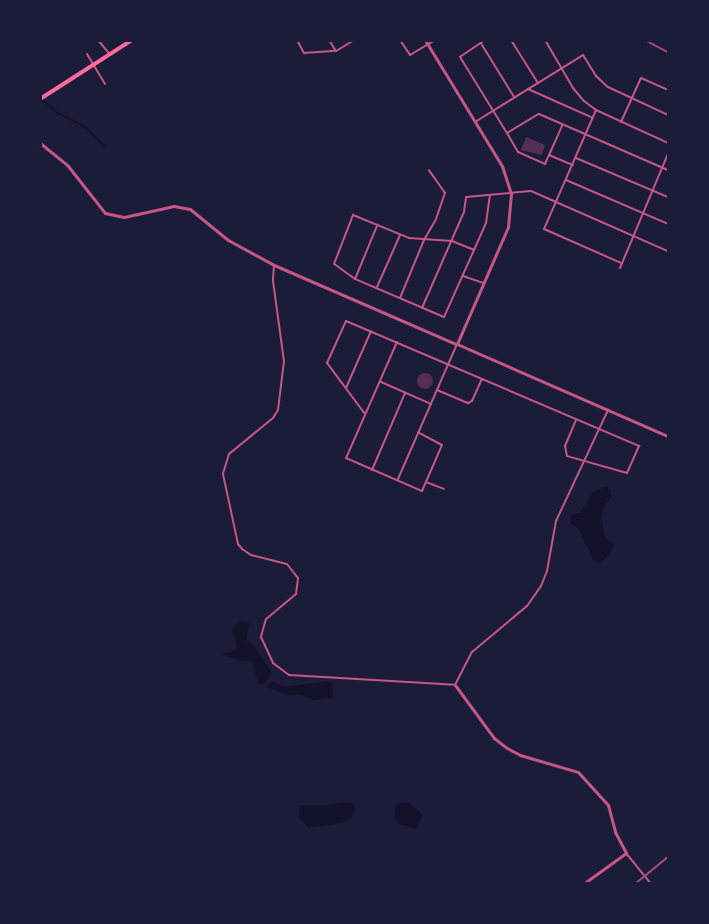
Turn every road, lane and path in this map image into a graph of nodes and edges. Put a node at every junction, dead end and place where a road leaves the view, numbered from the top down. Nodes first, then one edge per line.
1 (98, 40) edge
2 (132, 40) edge
3 (297, 40) edge
4 (329, 40) edge
5 (354, 40) edge
6 (400, 40) edge
7 (425, 40) edge
8 (435, 40) edge
9 (485, 40) edge
10 (511, 40) edge
11 (545, 40) edge
12 (480, 42) edge
13 (428, 45) junction
14 (336, 51) junction
15 (87, 54) dead end
16 (111, 55) junction
17 (562, 68) junction
18 (538, 83) junction
19 (105, 84) dead end
20 (528, 89) junction
21 (669, 90) edge
22 (514, 97) junction
23 (631, 98) junction
24 (40, 99) edge
25 (596, 110) junction
26 (493, 111) junction
27 (669, 115) edge
28 (593, 118) junction
29 (475, 122) junction
30 (621, 122) junction
31 (562, 125) junction
32 (507, 133) junction
33 (586, 136) junction
34 (40, 143) edge
35 (669, 143) edge
36 (669, 154) edge
37 (549, 155) junction
38 (576, 158) junction
39 (573, 165) junction
40 (663, 168) junction
41 (429, 170) dead end
42 (669, 170) edge
43 (566, 180) junction
44 (653, 190) junction
45 (511, 193) junction
46 (490, 196) junction
47 (669, 197) edge
48 (556, 203) junction
49 (643, 213) junction
50 (669, 224) edge
51 (377, 225) junction
52 (400, 235) junction
53 (633, 236) junction
54 (424, 240) junction
55 (452, 241) junction
56 (474, 250) junction
57 (669, 251) edge
58 (621, 263) junction
59 (274, 265) junction
60 (620, 268) dead end
61 (462, 276) junction
62 (355, 279) junction
63 (483, 283) junction
64 (377, 288) junction
65 (400, 298) junction
66 (422, 308) junction
67 (372, 331) junction
68 (397, 342) junction
69 (457, 345) junction
70 (448, 364) junction
71 (482, 379) junction
72 (380, 381) junction
73 (346, 388) junction
74 (437, 390) junction
75 (405, 393) junction
76 (431, 404) junction
77 (608, 410) junction
78 (365, 414) junction
79 (576, 420) junction
80 (599, 429) junction
81 (418, 432) junction
82 (668, 435) edge
83 (585, 463) junction
84 (372, 470) junction
85 (398, 481) junction
86 (426, 482) junction
87 (444, 489) dead end
88 (455, 685) junction
89 (626, 853) junction
90 (583, 884) edge
91 (651, 884) edge

1 - 16 street
2 - 16 highway
3 - 14 street
4 - 14 street
5 - 14 street
6 - 13 street
7 - 13 street
8 - 13 street
9 - 12 street
10 - 18 street
11 - 17 street
12 - 22 street
12 - 26 street
13 - 29 street
15 - 19 street
16 - 24 highway
17 - 18 street
17 - 23 street
17 - 25 street
18 - 20 street
20 - 22 street
20 - 28 street
21 - 23 street
22 - 26 street
23 - 27 street
23 - 30 street
25 - 28 street
25 - 30 street
26 - 29 street
26 - 32 street
28 - 33 street
29 - 45 street
30 - 35 street
31 - 32 street
31 - 33 street
31 - 37 street
32 - 37 street
33 - 38 street
33 - 40 street
34 - 59 street
36 - 40 street
37 - 39 street
38 - 39 street
38 - 44 street
39 - 43 street
40 - 42 street
40 - 44 street
41 - 54 street
43 - 48 street
43 - 49 street
44 - 47 street
44 - 49 street
45 - 46 street
45 - 48 street
45 - 63 street
46 - 55 street
46 - 56 street
48 - 53 street
48 - 58 street
49 - 50 street
49 - 53 street
51 - 52 street
51 - 62 street
51 - 62 street
52 - 54 street
52 - 64 street
53 - 57 street
53 - 58 street
54 - 55 street
54 - 65 street
55 - 56 street
55 - 66 street
56 - 61 street
58 - 60 street
59 - 69 street
59 - 88 street
61 - 63 street
61 - 66 street
62 - 64 street
63 - 69 street
64 - 65 street
65 - 66 street
67 - 68 street
67 - 73 street
67 - 73 street
68 - 70 street
68 - 72 street
69 - 70 street
69 - 77 street
70 - 71 street
70 - 74 street
71 - 74 street
71 - 79 street
72 - 75 street
72 - 78 street
73 - 78 street
74 - 76 street
75 - 76 street
75 - 84 street
76 - 81 street
77 - 80 street
77 - 82 street
78 - 84 street
79 - 80 street
79 - 83 street
80 - 83 street
80 - 83 street
81 - 85 street
81 - 86 street
83 - 88 street
84 - 85 street
85 - 86 street
86 - 87 street
88 - 89 street
89 - 90 street
89 - 91 street

